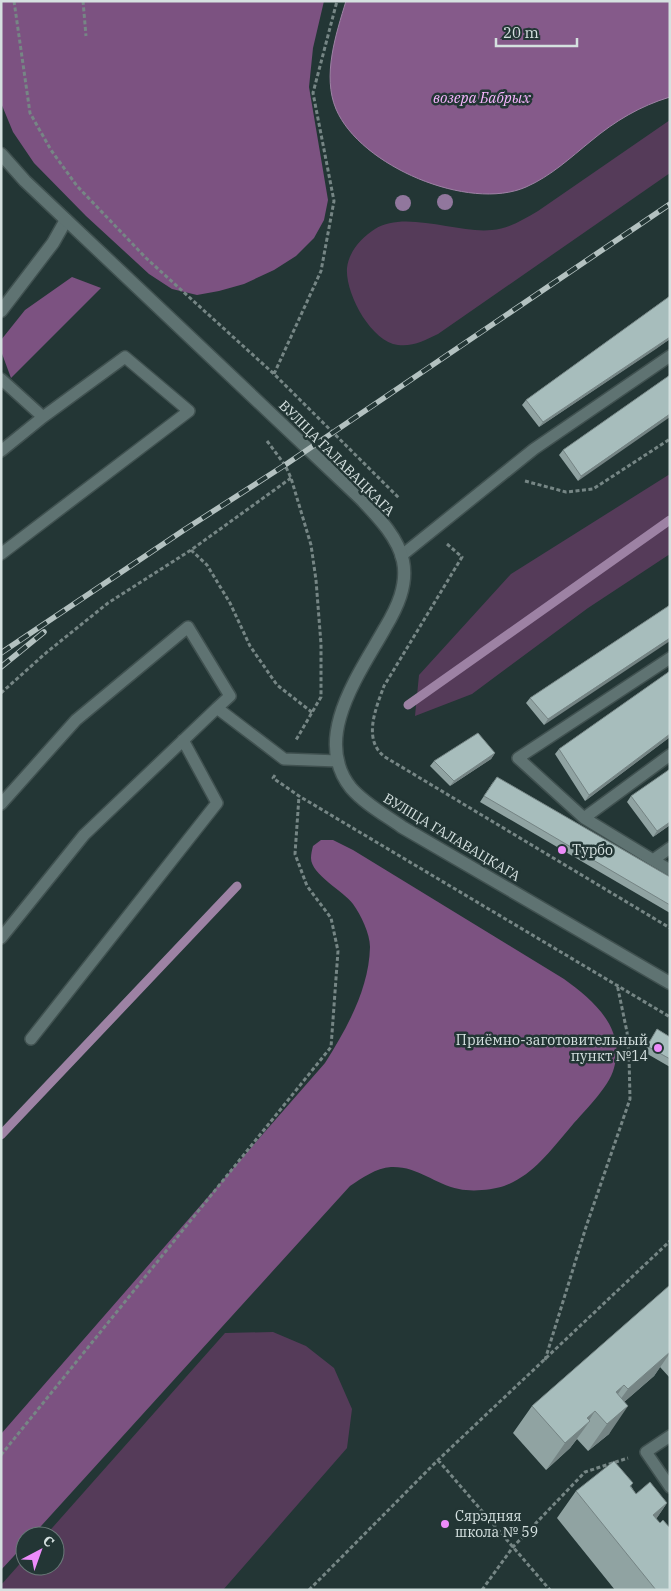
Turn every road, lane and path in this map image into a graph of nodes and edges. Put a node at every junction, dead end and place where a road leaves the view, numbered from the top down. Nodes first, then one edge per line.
1 (14, 1) edge
2 (83, 1) edge
3 (337, 1) edge
4 (86, 36) dead end
5 (1, 154) edge
6 (66, 220) junction
7 (1, 312) edge
8 (670, 356) edge
9 (274, 374) junction
10 (1, 379) edge
11 (44, 417) junction
12 (264, 437) dead end
13 (670, 439) edge
14 (1, 451) edge
15 (506, 472) junction
16 (291, 478) junction
17 (399, 498) dead end
18 (432, 530) junction
19 (190, 550) junction
20 (1, 554) edge
21 (401, 556) junction
22 (670, 658) edge
23 (1, 694) edge
24 (217, 708) junction
25 (313, 713) junction
26 (183, 740) junction
27 (670, 755) edge
28 (284, 759) junction
29 (338, 761) junction
30 (299, 796) junction
31 (1, 804) edge
32 (584, 818) junction
33 (670, 848) edge
34 (653, 860) junction
35 (670, 870) edge
36 (670, 928) edge
37 (1, 938) edge
38 (670, 983) edge
39 (617, 984) junction
40 (670, 1016) edge
41 (31, 1039) dead end
42 (670, 1241) edge
43 (544, 1360) junction
44 (670, 1436) edge
45 (646, 1452) junction
46 (1, 1456) edge
47 (438, 1460) junction
48 (670, 1487) edge
49 (514, 1547) junction
50 (310, 1589) edge
51 (482, 1590) edge
52 (550, 1590) edge

1 - 9 path
2 - 4 path
3 - 9 path
5 - 6 street, ВУЛІЦА ГАЛАВАЦКАГА
6 - 7 street
6 - 21 street, ВУЛІЦА ГАЛАВАЦКАГА
8 - 15 lane
9 - 17 path
10 - 11 lane
11 - 14 lane
11 - 20 lane
12 - 16 path
13 - 15 path
15 - 18 lane
16 - 19 path
16 - 25 path
18 - 21 lane
18 - 36 path
19 - 23 path
19 - 25 path
21 - 29 street, ВУЛІЦА ГАЛАВАЦКАГА
22 - 32 lane
24 - 26 lane
24 - 28 lane
24 - 31 lane
25 - 28 path
26 - 37 lane
26 - 41 lane
27 - 32 lane
28 - 29 lane
28 - 30 path
29 - 38 street, ВУЛІЦА ГАЛАВАЦКАГА
30 - 39 path
30 - 46 path
32 - 34 lane
33 - 34 lane
34 - 35 lane
39 - 40 path
39 - 43 path
42 - 43 path
43 - 47 path
44 - 45 lane
45 - 48 lane
45 - 49 path
47 - 49 path
47 - 50 path
49 - 51 path
49 - 52 path

